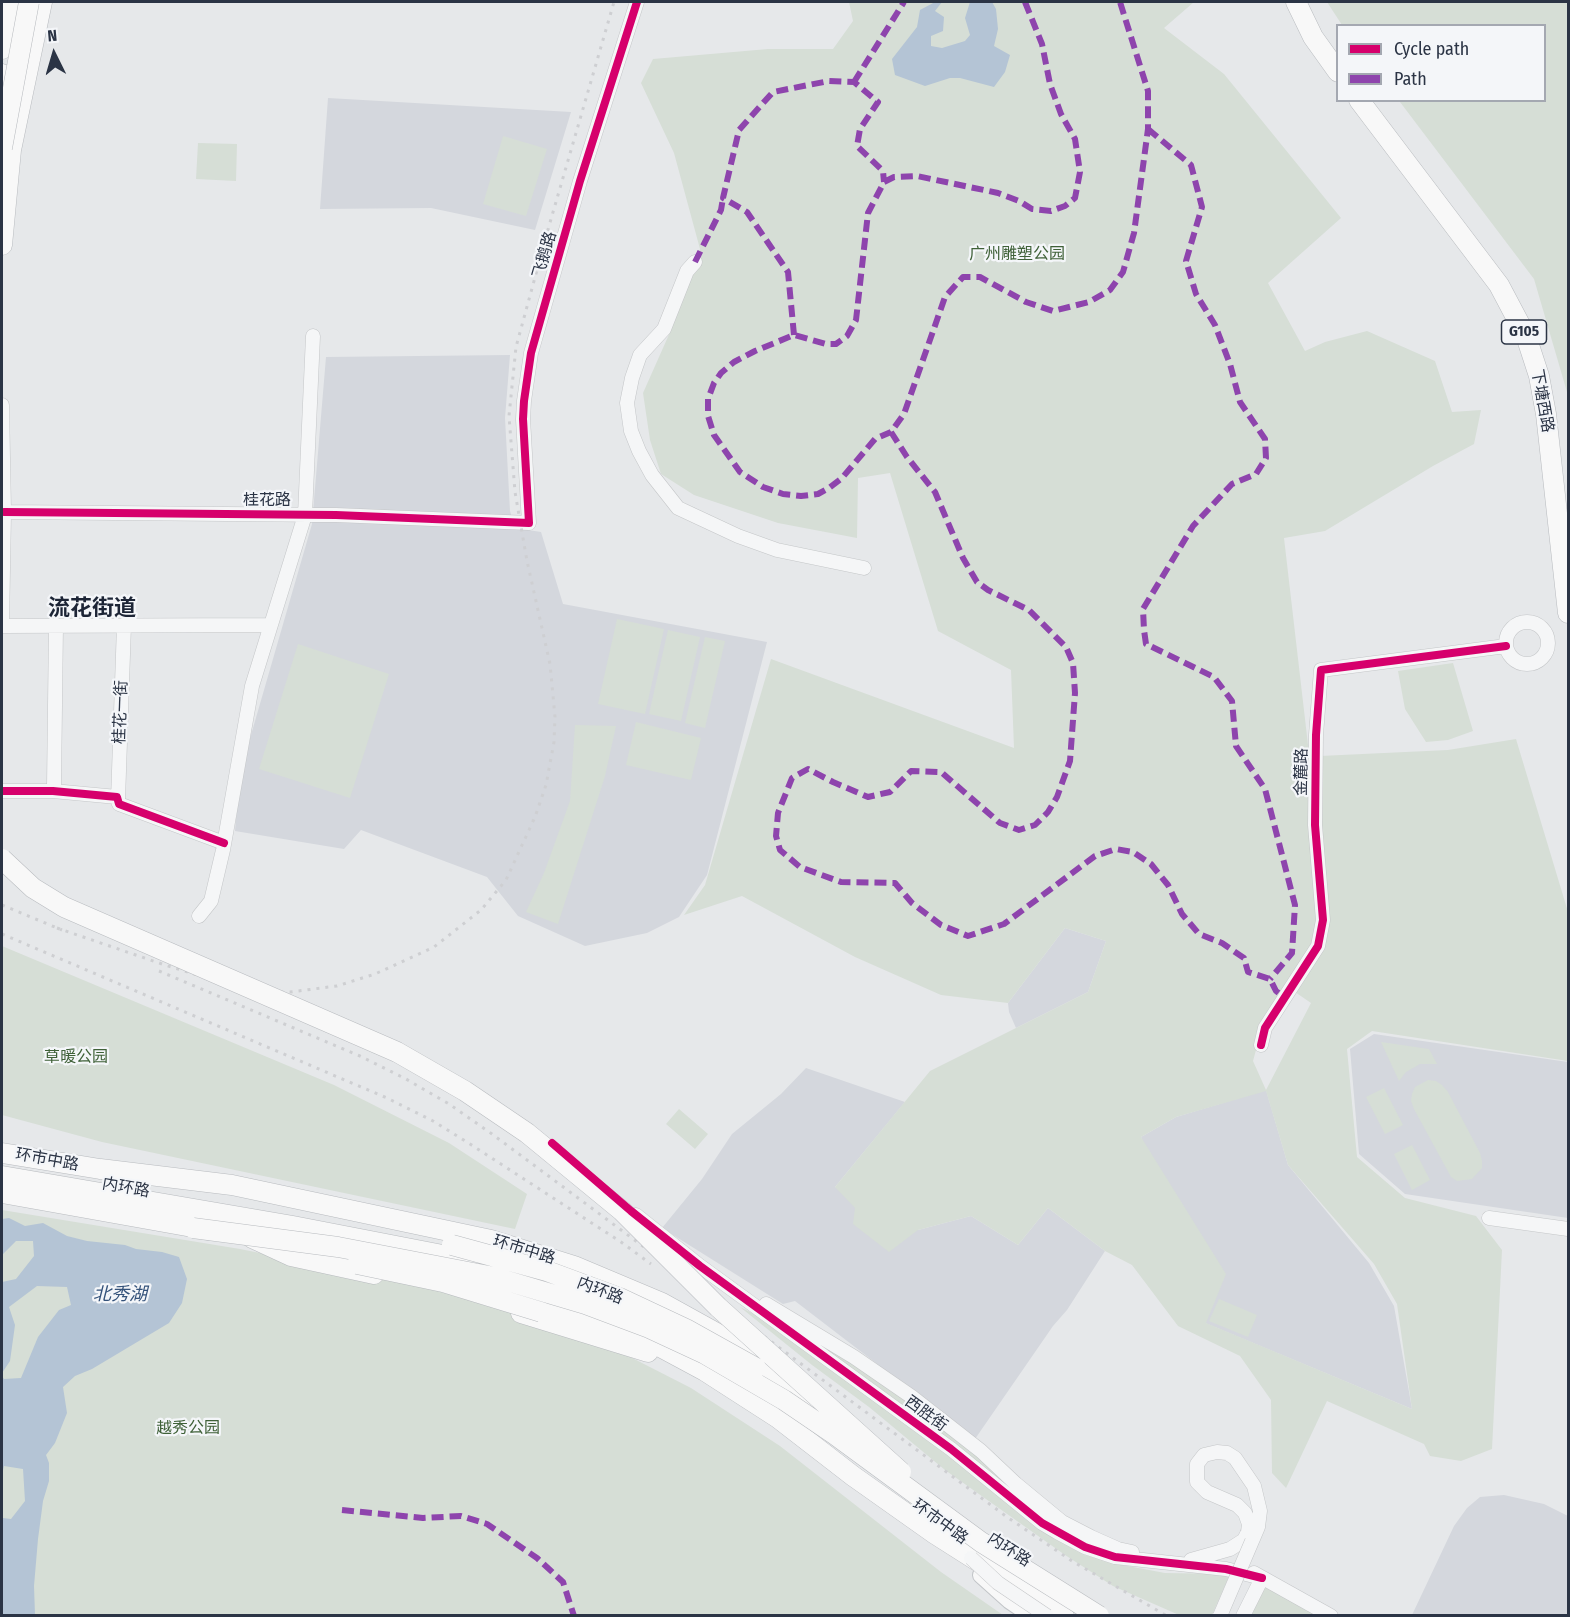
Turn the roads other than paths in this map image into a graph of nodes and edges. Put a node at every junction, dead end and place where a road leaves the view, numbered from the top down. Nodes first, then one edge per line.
1 (10, 2) edge
2 (29, 2) edge
3 (42, 2) edge
4 (637, 2) edge
5 (1296, 2) edge
6 (1307, 2) edge
7 (2, 11) edge
8 (2, 49) edge
9 (1336, 53) edge
10 (1336, 69) edge
11 (26, 74) junction
12 (2, 75) edge
13 (1361, 102) edge
14 (1373, 102) edge
15 (2, 148) edge
16 (2, 219) edge
17 (2, 245) edge
18 (696, 262) dead end
19 (313, 336) dead end
20 (2, 405) edge
21 (4, 512) junction
22 (305, 515) junction
23 (529, 523) joint
24 (1569, 533) edge
25 (864, 568) dead end
26 (1569, 613) edge
27 (2, 625) edge
28 (56, 625) junction
29 (124, 625) junction
30 (270, 625) junction
31 (1506, 646) dead end
32 (54, 786) dead end
33 (2, 791) edge
34 (118, 800) junction
35 (224, 843) junction
36 (2, 859) edge
37 (199, 916) dead end
38 (1261, 1045) dead end
39 (552, 1143) dead end
40 (2, 1153) edge
41 (2, 1167) edge
42 (100, 1169) junction
43 (2, 1176) edge
44 (124, 1192) junction
45 (2, 1194) edge
46 (1489, 1218) dead end
47 (193, 1228) junction
48 (1569, 1229) edge
49 (452, 1245) junction
50 (700, 1266) junction
51 (718, 1334) junction
52 (705, 1371) junction
53 (776, 1394) junction
54 (830, 1428) junction
55 (901, 1472) junction
56 (964, 1554) junction
57 (1191, 1560) junction
58 (1262, 1578) junction
59 (1032, 1616) edge
60 (1047, 1616) edge
61 (1064, 1616) edge
62 (1085, 1616) edge
63 (1099, 1616) edge
64 (1111, 1616) edge
65 (1117, 1616) edge
66 (1220, 1616) edge
67 (1243, 1616) edge
68 (1331, 1616) edge

1 - 7 main road
1 - 8 highway
2 - 15 highway, bridge
3 - 11 highway
4 - 23 street, 飞鹅路
5 - 10 highway
6 - 9 highway
11 - 12 highway
11 - 16 highway
13 - 26 highway, 下塘西路 / G105
14 - 24 highway, 下塘西路 / G105
16 - 17 highway
18 - 25 street
19 - 22 street
20 - 21 street
21 - 22 street, 桂花路
21 - 27 street
22 - 23 street, 桂花路
22 - 30 street
27 - 28 street
28 - 29 street
28 - 32 street
29 - 30 street
29 - 34 street, 桂花一街
30 - 35 street
31 - 38 street, 金麓路
33 - 34 street
34 - 35 street
35 - 37 street
36 - 55 highway, bridge
39 - 50 street, 西胜街
40 - 42 highway, 环市中路
41 - 44 highway, 内环路
42 - 49 highway
42 - 51 highway, 环市中路
43 - 44 highway
44 - 49 highway, 内环路
44 - 53 highway
45 - 47 highway, 内环路
45 - 52 highway
46 - 48 street
47 - 52 highway, bridge
47 - 63 highway, 内环路, bridge
49 - 55 highway, 内环路, bridge
50 - 57 street, 西胜街
50 - 58 street, 西胜街
51 - 53 highway, 环市中路
51 - 54 highway
52 - 56 highway, 环市中路
53 - 54 highway, 环市中路
54 - 62 highway, 环市中路
54 - 64 highway
55 - 65 highway, 内环路
56 - 59 main road
56 - 60 street, bridge
56 - 61 highway, 环市中路
57 - 58 street, 西胜街
57 - 66 street, bridge
58 - 67 street
58 - 68 street, 西胜街

